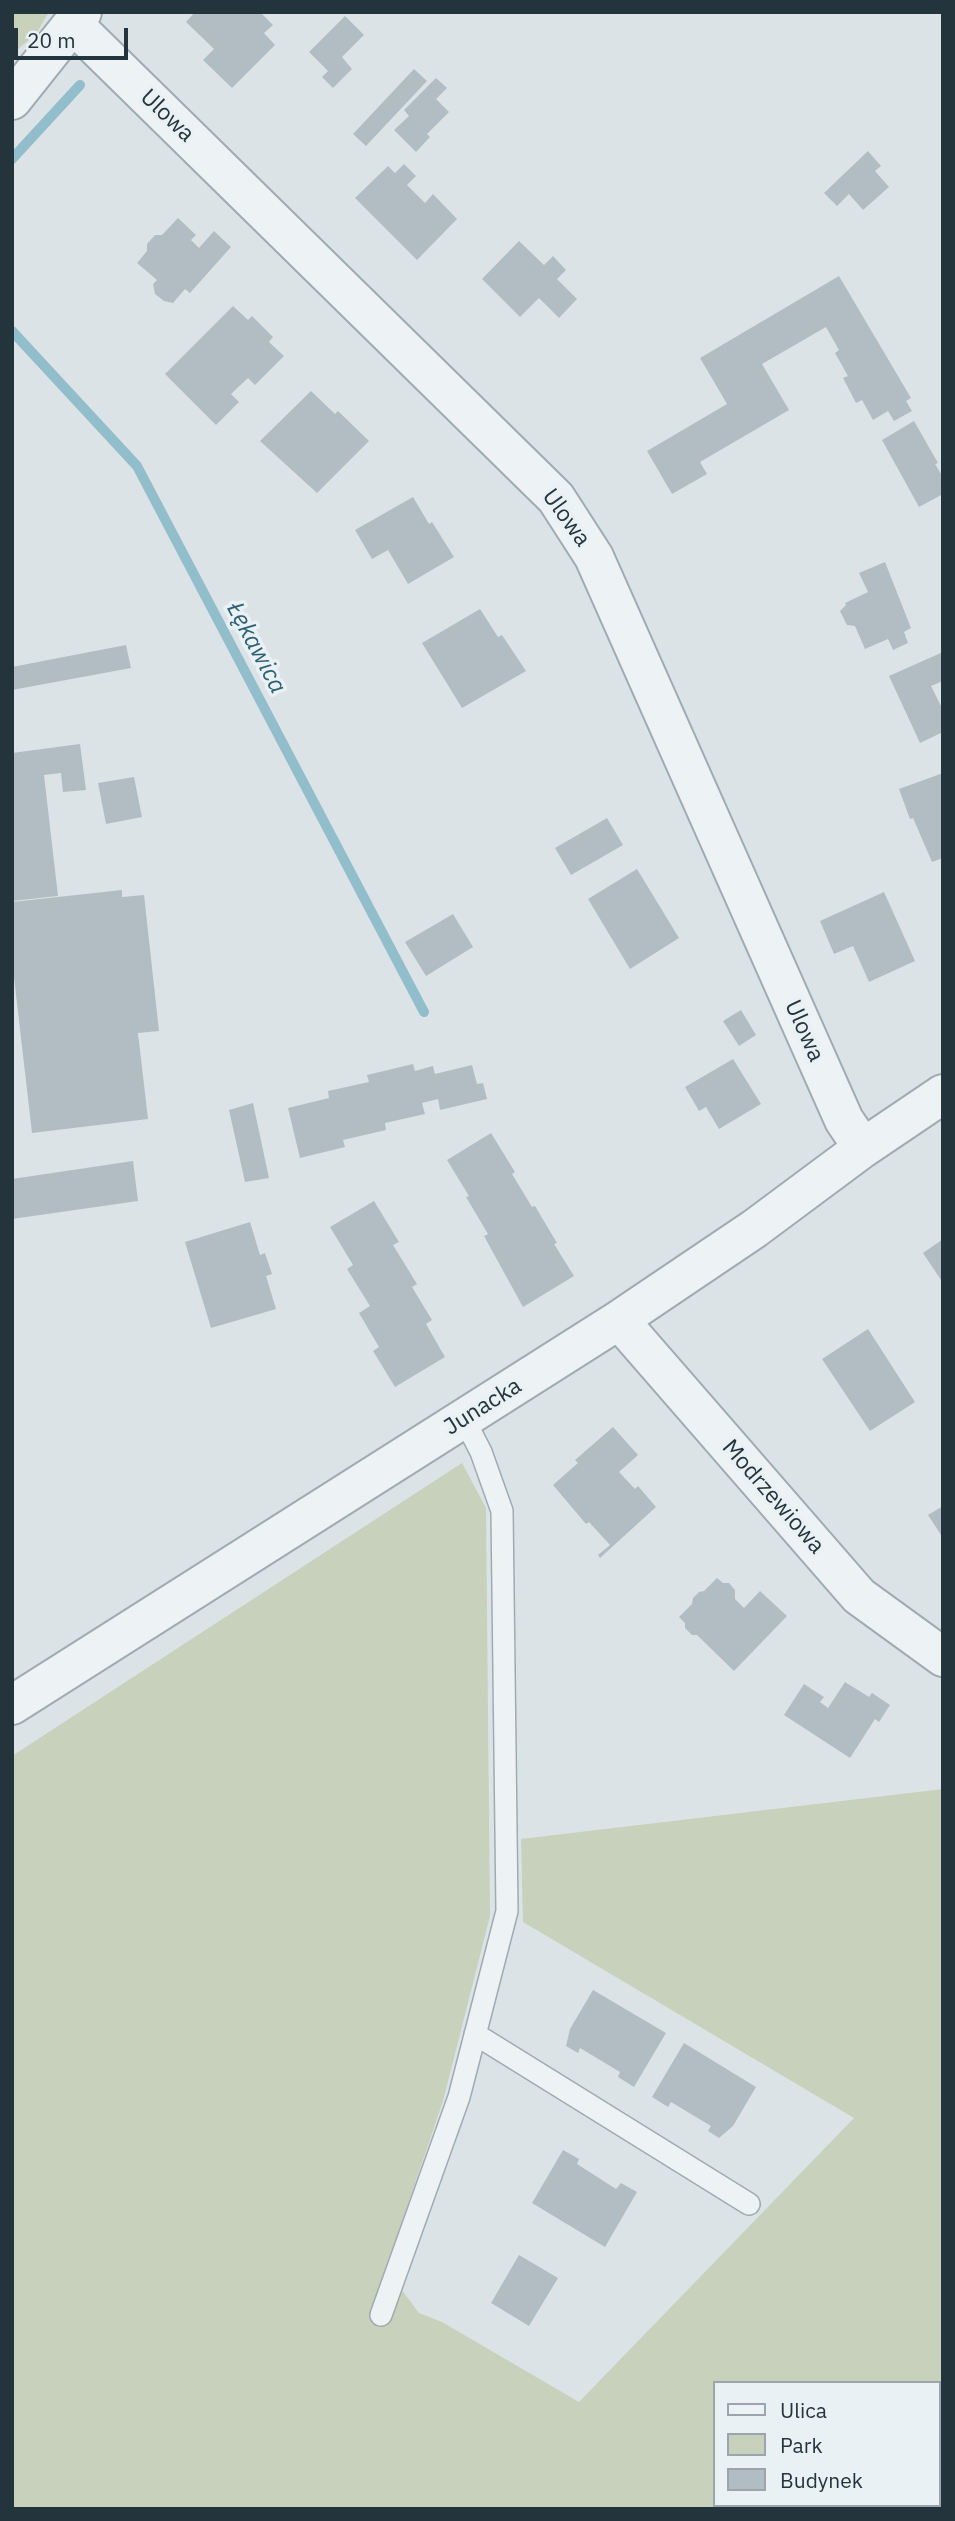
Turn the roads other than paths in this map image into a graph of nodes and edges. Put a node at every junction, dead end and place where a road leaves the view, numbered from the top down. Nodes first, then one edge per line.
1 (78, 18) edge
2 (12, 100) edge
3 (943, 1094) edge
4 (863, 1148) junction
5 (619, 1321) junction
6 (464, 1419) junction
7 (943, 1657) edge
8 (12, 1705) edge
9 (475, 2034) junction
10 (749, 2204) dead end
11 (381, 2315) dead end

1 - 2 street
1 - 4 street, Ulowa
3 - 4 street, Junacka
4 - 5 street, Junacka
5 - 6 street, Junacka
5 - 7 street, Modrzewiowa
6 - 8 street, Junacka
6 - 9 lane
9 - 10 lane
9 - 11 lane

